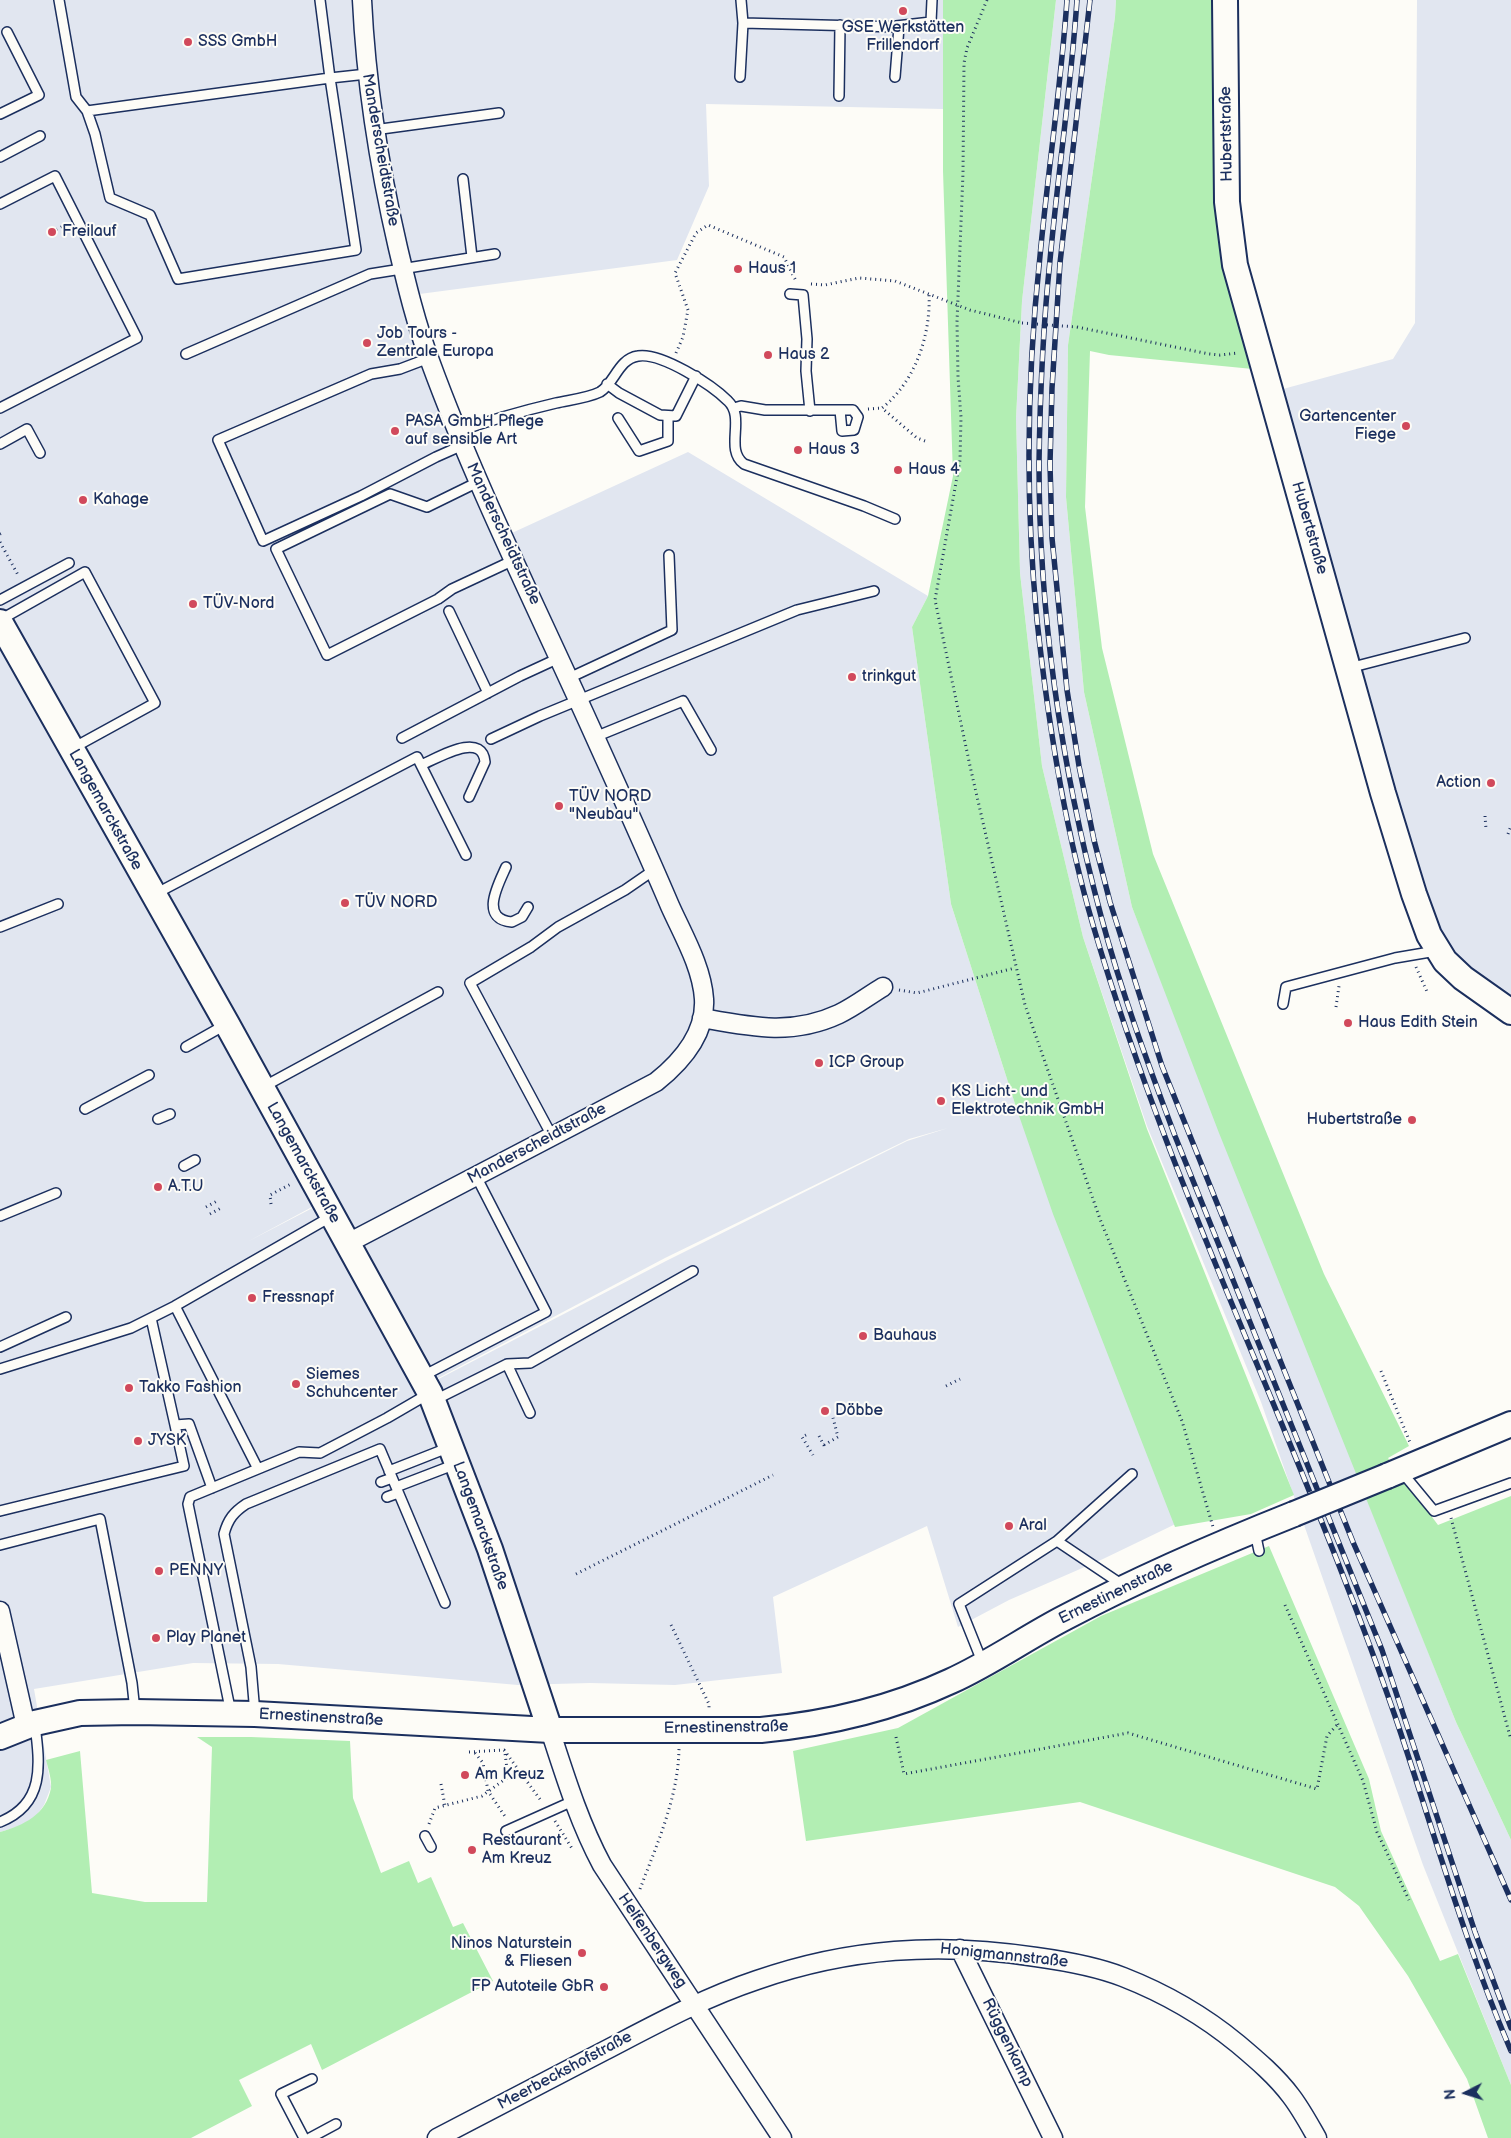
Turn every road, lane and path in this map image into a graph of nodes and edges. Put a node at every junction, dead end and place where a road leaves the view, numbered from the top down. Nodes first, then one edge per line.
1 (59, 0) edge
2 (320, 0) edge
3 (362, 0) edge
4 (742, 0) edge
5 (932, 0) edge
6 (987, 0) edge
7 (1225, 0) edge
8 (743, 23) junction
9 (840, 25) junction
10 (896, 26) junction
11 (7, 32) dead end
12 (367, 74) junction
13 (740, 77) dead end
14 (895, 77) dead end
15 (330, 78) junction
16 (839, 96) dead end
17 (87, 112) junction
18 (0, 114) edge
19 (499, 114) dead end
20 (374, 130) junction
21 (40, 136) dead end
22 (0, 157) edge
23 (463, 180) dead end
24 (0, 204) edge
25 (495, 254) dead end
26 (472, 258) junction
27 (403, 268) junction
28 (797, 284) dead end
29 (804, 284) dead end
30 (929, 293) junction
31 (790, 294) dead end
32 (959, 306) junction
33 (1257, 347) junction
34 (186, 354) dead end
35 (428, 358) junction
36 (672, 365) junction
37 (696, 376) junction
38 (607, 384) junction
39 (0, 408) edge
40 (734, 408) junction
41 (840, 410) dead end
42 (810, 411) junction
43 (668, 416) junction
44 (618, 418) dead end
45 (460, 439) junction
46 (925, 442) dead end
47 (0, 444) edge
48 (40, 454) dead end
49 (478, 482) junction
50 (895, 519) dead end
51 (0, 542) edge
52 (669, 555) dead end
53 (514, 560) junction
54 (69, 563) dead end
55 (21, 580) dead end
56 (874, 591) dead end
57 (0, 600) edge
58 (448, 611) dead end
59 (0, 621) edge
60 (1465, 638) dead end
61 (559, 658) junction
62 (1349, 668) junction
63 (568, 678) junction
64 (488, 693) junction
65 (578, 700) junction
66 (595, 737) junction
67 (402, 738) dead end
68 (491, 740) dead end
69 (72, 748) junction
70 (711, 750) dead end
71 (421, 766) junction
72 (469, 797) dead end
73 (1485, 816) dead end
74 (1511, 826) edge
75 (1486, 829) dead end
76 (1508, 834) dead end
77 (466, 855) dead end
78 (506, 867) dead end
79 (654, 870) junction
80 (153, 896) junction
81 (58, 904) dead end
82 (528, 907) dead end
83 (0, 927) edge
84 (1438, 950) junction
85 (1411, 956) junction
86 (1015, 968) junction
87 (1341, 972) junction
88 (883, 987) joint
89 (438, 992) dead end
90 (1428, 994) dead end
91 (1283, 1004) dead end
92 (1336, 1007) dead end
93 (1511, 1012) edge
94 (702, 1018) junction
95 (227, 1024) junction
96 (186, 1047) dead end
97 (149, 1075) dead end
98 (261, 1088) junction
99 (85, 1109) dead end
100 (170, 1114) dead end
101 (158, 1119) dead end
102 (552, 1136) junction
103 (195, 1160) dead end
104 (184, 1166) dead end
105 (309, 1174) junction
106 (476, 1176) junction
107 (56, 1193) dead end
108 (217, 1201) dead end
109 (271, 1204) dead end
110 (206, 1207) dead end
111 (221, 1208) dead end
112 (210, 1214) dead end
113 (0, 1216) edge
114 (333, 1216) junction
115 (348, 1243) junction
116 (693, 1271) dead end
117 (175, 1306) junction
118 (66, 1317) dead end
119 (151, 1318) junction
120 (0, 1347) edge
121 (507, 1364) junction
122 (0, 1370) edge
123 (1381, 1371) dead end
124 (960, 1380) dead end
125 (946, 1386) dead end
126 (428, 1390) junction
127 (530, 1413) dead end
128 (832, 1414) dead end
129 (1511, 1424) edge
130 (175, 1425) junction
131 (806, 1435) dead end
132 (818, 1436) dead end
133 (454, 1455) junction
134 (813, 1455) dead end
135 (258, 1469) junction
136 (1402, 1470) junction
137 (1132, 1474) dead end
138 (390, 1475) junction
139 (773, 1475) dead end
140 (381, 1482) dead end
141 (1511, 1483) edge
142 (212, 1488) junction
143 (397, 1490) junction
144 (387, 1497) dead end
145 (1448, 1506) junction
146 (0, 1511) edge
147 (1057, 1541) junction
148 (1218, 1544) junction
149 (0, 1545) edge
150 (576, 1574) dead end
151 (1126, 1588) junction
152 (445, 1603) dead end
153 (1286, 1605) dead end
154 (0, 1614) edge
155 (671, 1625) dead end
156 (983, 1664) junction
157 (135, 1712) junction
158 (232, 1714) junction
159 (255, 1714) junction
160 (30, 1725) junction
161 (1337, 1725) junction
162 (501, 1728) junction
163 (550, 1730) junction
164 (679, 1730) junction
165 (709, 1730) junction
166 (0, 1736) edge
167 (896, 1737) dead end
168 (1511, 1740) edge
169 (469, 1752) dead end
170 (441, 1784) dead end
171 (488, 1792) junction
172 (573, 1801) junction
173 (445, 1806) junction
174 (0, 1822) edge
175 (510, 1830) joint
176 (425, 1836) joint
177 (431, 1846) dead end
178 (1409, 1900) dead end
179 (631, 1911) junction
180 (960, 1949) junction
181 (694, 2004) junction
182 (312, 2079) dead end
183 (336, 2124) dead end
184 (304, 2138) edge
185 (310, 2138) edge
186 (437, 2138) edge
187 (782, 2138) edge
188 (1053, 2138) edge
189 (1317, 2138) edge

1 - 17 lane
2 - 15 lane
3 - 12 street, Manderscheidtstraße
4 - 8 lane
5 - 10 lane
6 - 32 path
7 - 33 street, Hubertstraße
8 - 9 lane
8 - 13 lane
9 - 10 lane
9 - 16 lane
10 - 14 lane
11 - 18 lane
12 - 15 lane
12 - 20 street, Manderscheidtstraße
15 - 17 lane
15 - 17 lane
19 - 20 lane
20 - 27 street, Manderscheidtstraße
21 - 22 lane
23 - 26 lane
24 - 39 lane
25 - 26 lane
26 - 27 lane
27 - 34 lane
27 - 35 street, Manderscheidtstraße
28 - 36 path
29 - 30 path
30 - 32 path
30 - 46 path
31 - 42 lane
32 - 33 path, bridge
32 - 86 path
33 - 62 street, Hubertstraße
35 - 45 street, Manderscheidtstraße
35 - 45 lane
36 - 37 lane
36 - 38 lane
37 - 40 lane
37 - 43 lane
38 - 43 lane
38 - 45 lane
40 - 42 lane
40 - 50 lane
41 - 42 lane
43 - 44 lane
45 - 49 street, Manderscheidtstraße
47 - 48 lane
49 - 53 street, Manderscheidtstraße
49 - 53 lane
51 - 55 path
52 - 63 lane
53 - 61 street, Manderscheidtstraße
54 - 57 lane
56 - 65 lane
58 - 64 lane
59 - 69 street, Langemarckstraße
59 - 69 lane
60 - 62 lane
61 - 63 street, Manderscheidtstraße
61 - 64 lane
62 - 84 street, Hubertstraße
63 - 65 street, Manderscheidtstraße
64 - 67 lane
65 - 66 street, Manderscheidtstraße
65 - 68 lane
66 - 70 lane
66 - 79 street, Manderscheidtstraße
69 - 80 street, Langemarckstraße
71 - 72 lane
71 - 77 lane
71 - 80 lane
73 - 75 path
74 - 76 path
78 - 82 lane
79 - 94 street, Manderscheidtstraße
79 - 102 lane
80 - 95 street, Langemarckstraße
81 - 83 lane
84 - 85 lane
84 - 93 street, Hubertstraße
85 - 87 lane
85 - 90 path
86 - 88 path
86 - 148 path
87 - 91 lane
87 - 92 path
88 - 94 street
89 - 98 lane
94 - 102 street, Manderscheidtstraße
95 - 96 lane
95 - 98 street, Langemarckstraße
97 - 99 lane
98 - 105 street, Langemarckstraße
100 - 101 lane
102 - 106 street, Manderscheidtstraße
103 - 104 lane
105 - 109 path
105 - 114 street, Langemarckstraße
106 - 115 street, Manderscheidtstraße
106 - 126 lane
107 - 113 lane
108 - 110 path
111 - 112 path
114 - 115 street, Langemarckstraße
114 - 117 lane
115 - 126 street, Langemarckstraße
116 - 121 lane
117 - 119 lane
117 - 135 lane
118 - 120 lane
119 - 122 lane
119 - 130 lane
121 - 126 lane
121 - 127 lane
123 - 136 path
124 - 125 path
126 - 133 street, Langemarckstraße
126 - 135 lane
128 - 132 path
129 - 136 street, Ernestinenstraße
130 - 142 lane
130 - 146 lane
131 - 134 path
133 - 138 lane
133 - 143 lane
133 - 163 street, Langemarckstraße
135 - 142 lane
136 - 145 lane
136 - 148 street, Ernestinenstraße, bridge
137 - 147 lane
138 - 140 lane
138 - 143 lane
138 - 159 lane
139 - 150 path
141 - 145 lane
142 - 158 lane
143 - 144 lane
143 - 152 lane
145 - 168 path
147 - 151 lane
147 - 156 lane
148 - 151 street, Ernestinenstraße
149 - 157 lane
151 - 156 street, Ernestinenstraße
153 - 161 path
154 - 160 street
155 - 165 path
156 - 165 street, Ernestinenstraße
157 - 158 street, Ernestinenstraße
157 - 160 street, Ernestinenstraße
158 - 159 street, Ernestinenstraße
159 - 162 street, Ernestinenstraße
160 - 166 street, Ernestinenstraße
160 - 174 lane
161 - 167 path
161 - 178 path
162 - 163 street, Ernestinenstraße
162 - 171 path
163 - 164 street, Ernestinenstraße
163 - 172 street, Helfenbergweg
164 - 165 street, Ernestinenstraße
164 - 179 path
169 - 171 path
170 - 173 path
171 - 173 path
171 - 175 path
172 - 175 lane
172 - 179 street, Helfenbergweg
173 - 176 path
176 - 177 lane
179 - 181 street, Helfenbergweg
180 - 181 street, Honigmannstraße
180 - 188 street, Rüggenkamp
180 - 189 street, Honigmannstraße
181 - 186 street, Meerbeckshofstraße
181 - 187 street, Helfenbergweg
182 - 184 lane
183 - 185 lane

